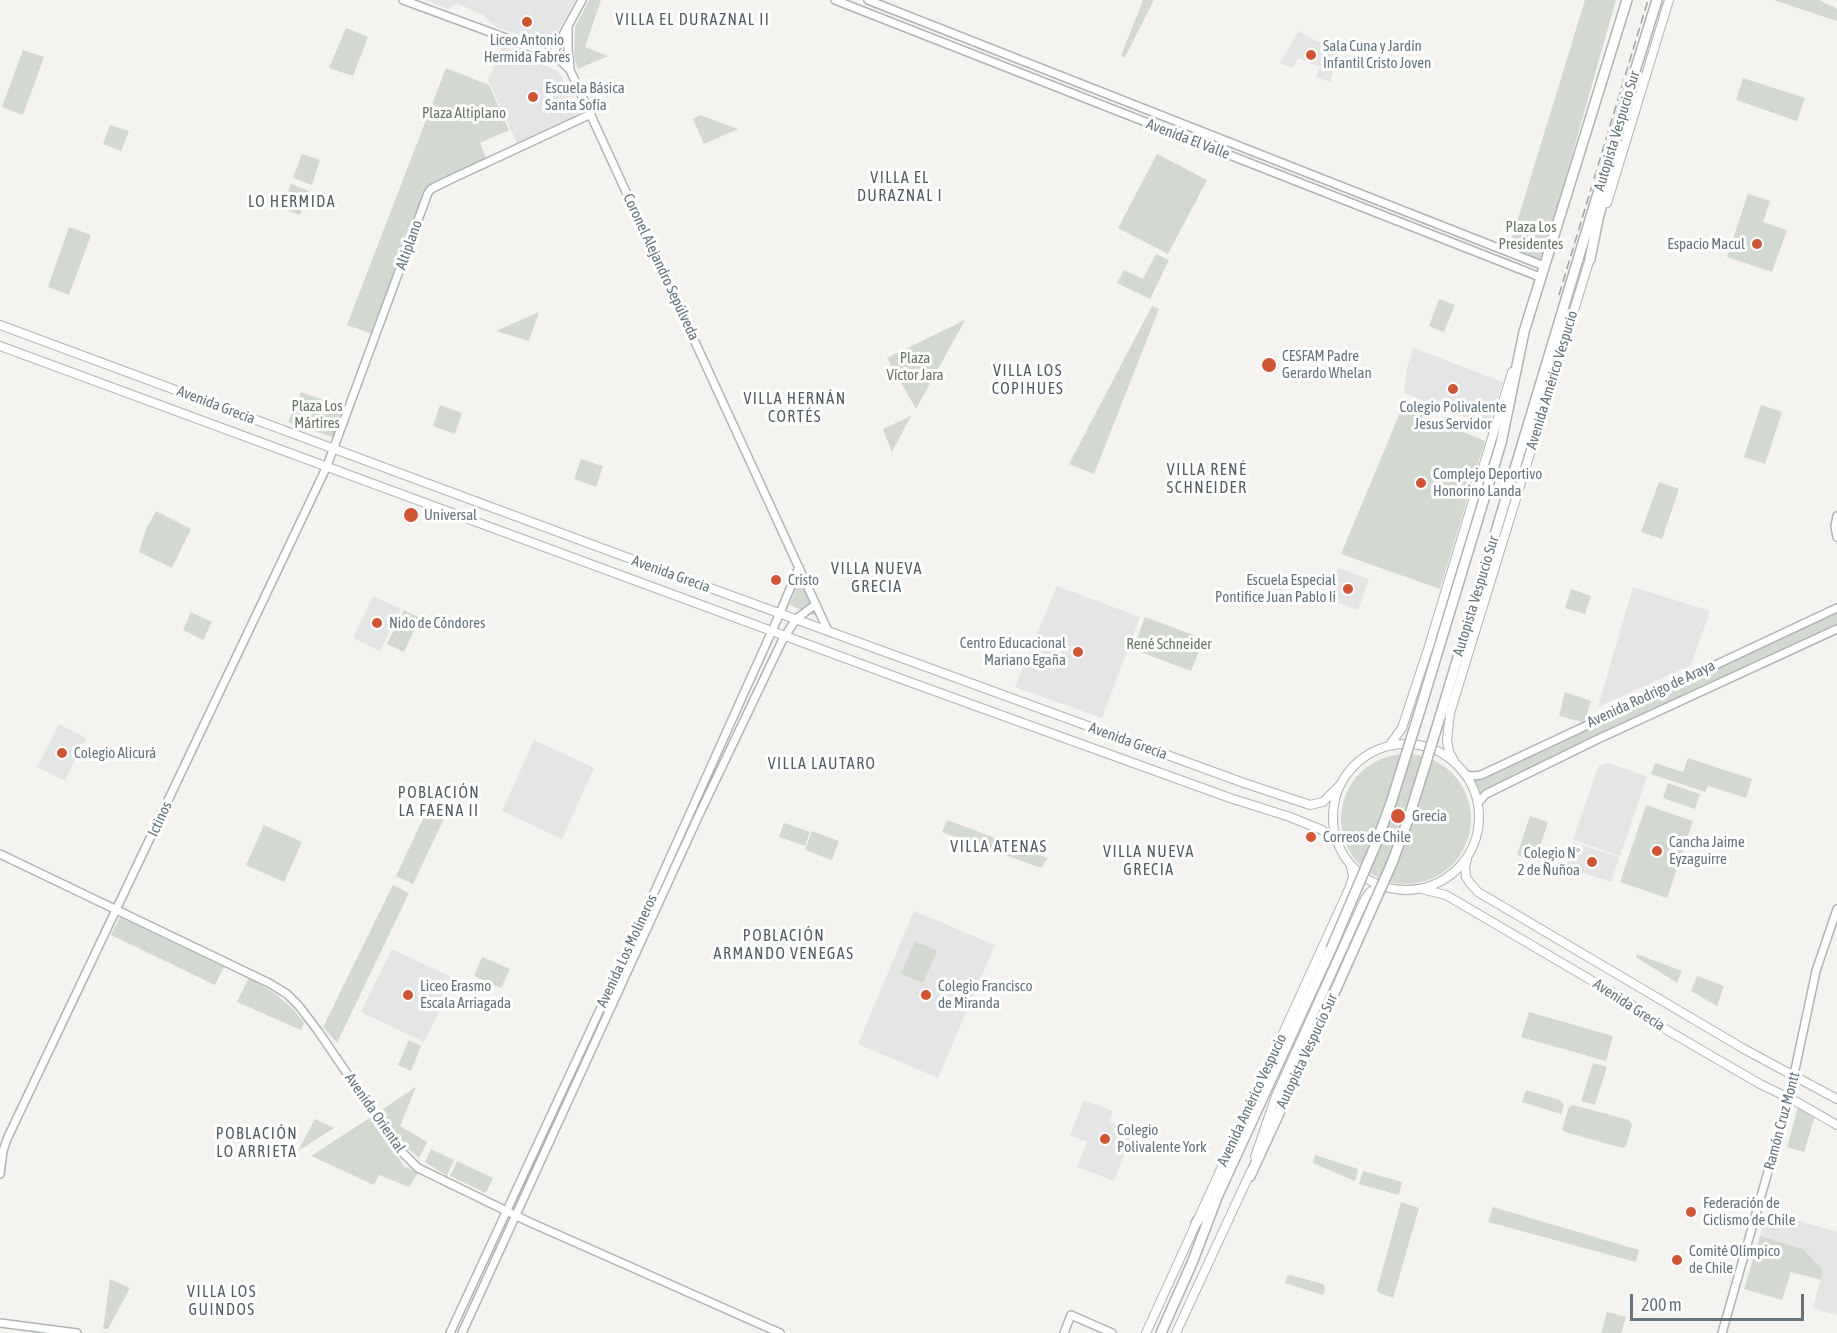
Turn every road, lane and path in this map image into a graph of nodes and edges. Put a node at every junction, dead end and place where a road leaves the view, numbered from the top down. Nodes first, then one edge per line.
1 (403, 0) edge
2 (582, 0) edge
3 (835, 0) edge
4 (868, 0) edge
5 (1627, 0) edge
6 (1658, 0) edge
7 (1669, 0) edge
8 (569, 23) junction
9 (961, 37) junction
10 (957, 48) junction
11 (552, 55) junction
12 (570, 70) junction
13 (1627, 97) junction
14 (591, 114) junction
15 (1480, 241) junction
16 (1590, 259) junction
17 (1501, 262) junction
18 (1544, 266) junction
19 (1540, 278) junction
20 (0, 325) edge
21 (1524, 332) junction
22 (0, 346) edge
23 (334, 449) junction
24 (327, 466) junction
25 (1837, 516) edge
26 (1837, 537) edge
27 (799, 567) junction
28 (816, 604) junction
29 (1837, 608) edge
30 (780, 613) junction
31 (796, 619) junction
32 (1837, 629) edge
33 (772, 631) junction
34 (828, 631) junction
35 (785, 635) junction
36 (1389, 746) junction
37 (1454, 761) junction
38 (1465, 775) junction
39 (1339, 786) junction
40 (1478, 803) junction
41 (1337, 842) junction
42 (0, 854) edge
43 (1467, 858) junction
44 (1352, 866) junction
45 (1380, 886) junction
46 (1421, 889) junction
47 (117, 909) junction
48 (1837, 909) edge
49 (1794, 1077) junction
50 (1790, 1098) junction
51 (1837, 1099) edge
52 (1837, 1125) edge
53 (0, 1174) edge
54 (1250, 1176) junction
55 (1218, 1195) junction
56 (506, 1212) junction
57 (516, 1216) junction
58 (1196, 1223) junction
59 (0, 1323) edge
60 (1160, 1331) edge
61 (77, 1333) edge
62 (450, 1333) edge
63 (462, 1333) edge
64 (780, 1333) edge
65 (1064, 1333) edge
66 (1112, 1333) edge
67 (1146, 1333) edge
68 (1176, 1333) edge
69 (1722, 1333) edge

1 - 11 street, Coronel Alejandro Sepúlveda
2 - 8 street
3 - 10 street, Avenida El Valle
4 - 9 street, Avenida El Valle
5 - 18 highway
6 - 13 highway, Autopista Vespucio Sur
7 - 16 main road, Avenida Américo Vespucio
8 - 11 street
8 - 12 street
9 - 10 street
9 - 15 street, Avenida El Valle
10 - 17 street, Avenida El Valle
11 - 12 street, Coronel Alejandro Sepúlveda
12 - 14 street, Coronel Alejandro Sepúlveda
13 - 16 highway
13 - 54 highway, Autopista Vespucio Sur, bridge
14 - 23 street, Altiplano
14 - 27 street, Coronel Alejandro Sepúlveda
15 - 17 street
15 - 18 street, Avenida El Valle
16 - 37 main road, Avenida Américo Vespucio
17 - 19 street, Avenida El Valle
18 - 19 highway
19 - 21 highway
20 - 23 main road, Avenida Grecia
21 - 36 main road
21 - 55 highway, Autopista Vespucio Sur, bridge
22 - 24 main road, Avenida Grecia
23 - 24 street, Altiplano
23 - 30 main road, Avenida Grecia
24 - 33 main road, Avenida Grecia
24 - 47 street, Ictinos
25 - 26 street
27 - 28 street, Coronel Alejandro Sepúlveda
27 - 30 street, Avenida Los Molineros
28 - 31 street, Avenida Los Molineros
28 - 34 street, Coronel Alejandro Sepúlveda
29 - 38 street, Avenida Rodrigo de Araya
30 - 31 main road, Avenida Grecia
30 - 33 street, Avenida Los Molineros
31 - 34 main road, Avenida Grecia
31 - 35 street, Avenida Los Molineros
32 - 40 street, Avenida Rodrigo de Araya
33 - 35 main road, Avenida Grecia
33 - 56 street, Avenida Los Molineros
34 - 39 main road, Avenida Grecia
35 - 41 main road, Avenida Grecia
35 - 57 street, Avenida Los Molineros
36 - 37 main road
36 - 39 main road
37 - 38 main road
38 - 40 main road
39 - 41 main road
40 - 43 main road
41 - 44 main road
42 - 47 street, Avenida Oriental
43 - 46 main road
43 - 49 main road, Avenida Grecia
44 - 45 main road
44 - 58 main road, Avenida Américo Vespucio
45 - 46 main road
45 - 54 main road, Avenida Américo Vespucio
46 - 50 main road, Avenida Grecia
47 - 53 street, Ictinos
47 - 56 street, Avenida Oriental
48 - 49 street, Ramón Cruz Montt
49 - 50 street, Ramón Cruz Montt
49 - 51 main road, Avenida Grecia
50 - 52 main road, Avenida Grecia
50 - 69 street, Ramón Cruz Montt
54 - 68 main road, Avenida Américo Vespucio
55 - 58 highway
55 - 60 highway, Autopista Vespucio Sur
56 - 57 street, Avenida Oriental
56 - 62 street, Avenida Los Molineros
57 - 63 street, Avenida Los Molineros
57 - 64 street, Avenida Oriental
58 - 67 main road, Avenida Américo Vespucio
59 - 61 street
65 - 66 street

